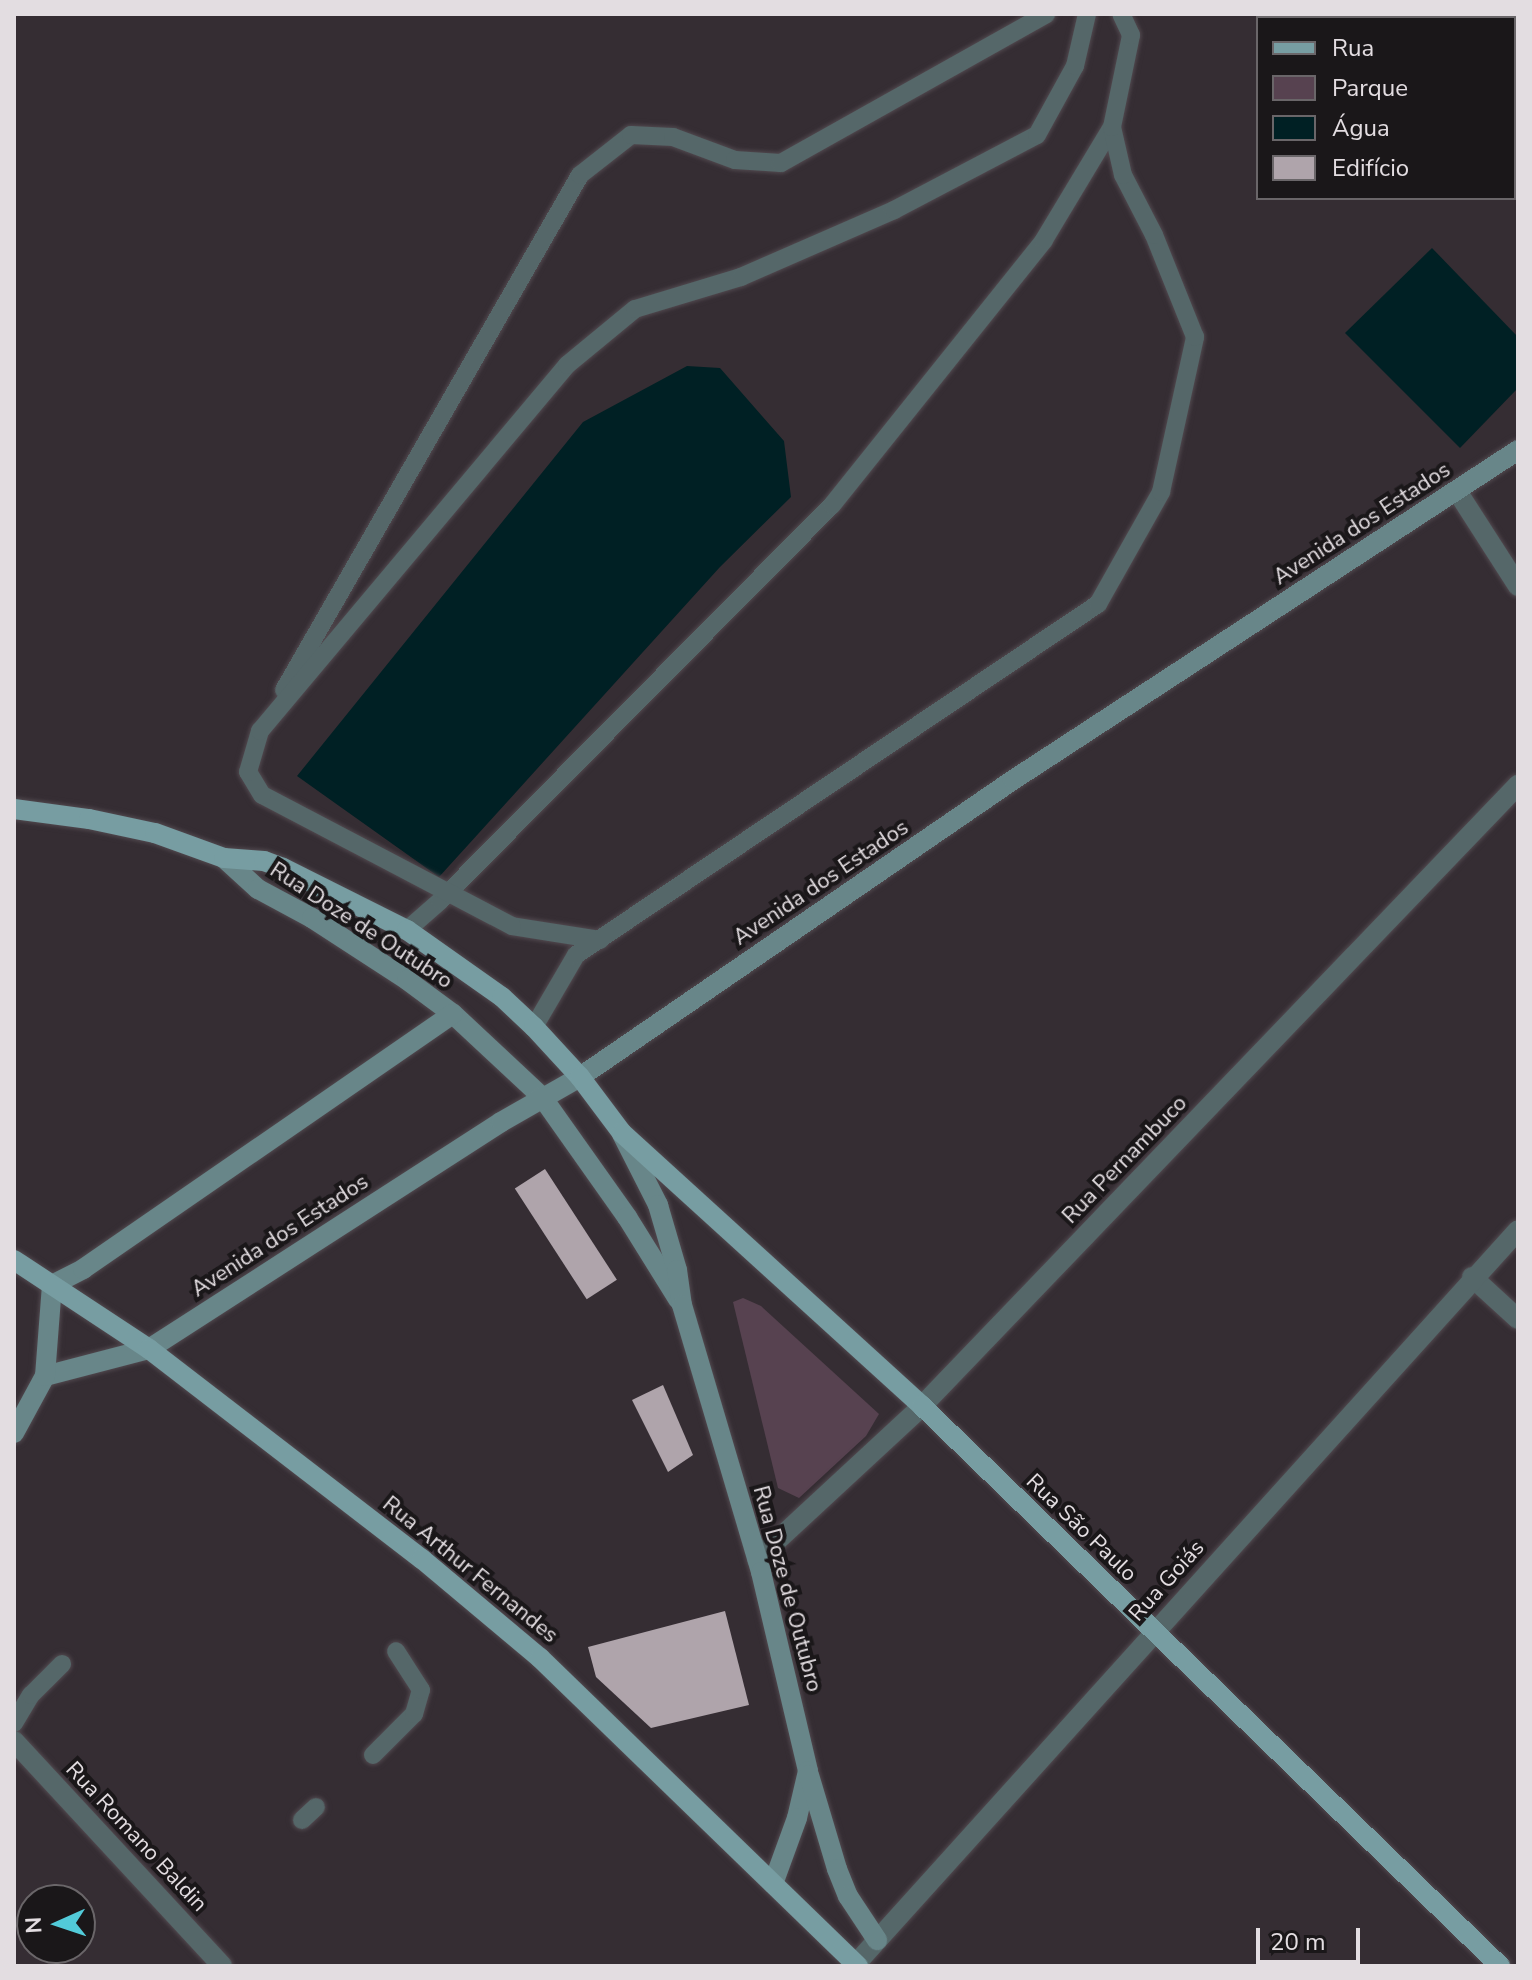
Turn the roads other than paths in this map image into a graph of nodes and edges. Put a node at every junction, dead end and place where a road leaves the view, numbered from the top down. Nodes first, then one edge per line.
1 (1046, 14) edge
2 (1087, 14) edge
3 (1121, 14) edge
4 (1138, 14) edge
5 (1131, 35) junction
6 (1112, 127) junction
7 (1518, 450) edge
8 (1457, 491) junction
9 (1518, 586) edge
10 (260, 731) junction
11 (1518, 785) edge
12 (14, 809) edge
13 (224, 858) junction
14 (447, 895) junction
15 (407, 930) junction
16 (600, 940) junction
17 (453, 1014) junction
18 (534, 1027) junction
19 (580, 1077) junction
20 (542, 1097) junction
21 (622, 1133) junction
22 (1518, 1230) edge
23 (14, 1260) edge
24 (1472, 1277) junction
25 (52, 1285) junction
26 (682, 1305) junction
27 (1518, 1319) edge
28 (149, 1349) junction
29 (45, 1376) junction
30 (922, 1406) junction
31 (14, 1433) edge
32 (757, 1559) junction
33 (1153, 1632) junction
34 (396, 1651) dead end
35 (62, 1664) dead end
36 (14, 1723) edge
37 (14, 1741) edge
38 (373, 1755) dead end
39 (808, 1771) junction
40 (773, 1884) junction
41 (877, 1940) junction
42 (856, 1965) edge
43 (222, 1966) edge
44 (1500, 1966) edge

1 - 10 lane
2 - 10 lane
3 - 5 lane
4 - 5 lane
5 - 6 lane
6 - 14 lane
6 - 16 lane
7 - 8 main road, Avenida dos Estados
8 - 9 street
8 - 19 main road, Avenida dos Estados
10 - 14 lane
11 - 30 street, Rua Pernambuco
12 - 13 main road
13 - 15 main road, Rua Doze de Outubro
13 - 17 main road, Rua Doze de Outubro
14 - 15 lane
14 - 16 lane
15 - 18 main road, Rua Doze de Outubro
16 - 18 lane
17 - 20 main road, Rua Doze de Outubro
17 - 25 main road
18 - 19 main road, Rua Doze de Outubro
19 - 20 main road, Avenida dos Estados
19 - 21 main road, Rua Doze de Outubro
20 - 26 main road, Rua Doze de Outubro
20 - 28 main road, Avenida dos Estados
21 - 26 main road, Rua Doze de Outubro
21 - 30 main road, Rua São Paulo
22 - 24 street, Rua Goiás
23 - 25 main road, Rua Arthur Fernandes
24 - 27 street
24 - 33 street, Rua Goiás
25 - 28 main road, Rua Arthur Fernandes
25 - 29 main road
26 - 32 main road, Rua Doze de Outubro
28 - 29 main road, Avenida dos Estados
28 - 40 main road, Rua Arthur Fernandes
29 - 31 main road
30 - 32 street, Rua Pernambuco
30 - 33 main road, Rua São Paulo
32 - 39 main road, Rua Doze de Outubro
33 - 41 street, Rua Goiás
33 - 44 main road, Rua São Paulo
34 - 38 lane
35 - 36 lane
37 - 43 street, Rua Romano Baldin
39 - 40 main road, Rua Doze de Outubro
39 - 41 main road
40 - 42 main road, Rua Arthur Fernandes
41 - 42 street, Rua Goiás

